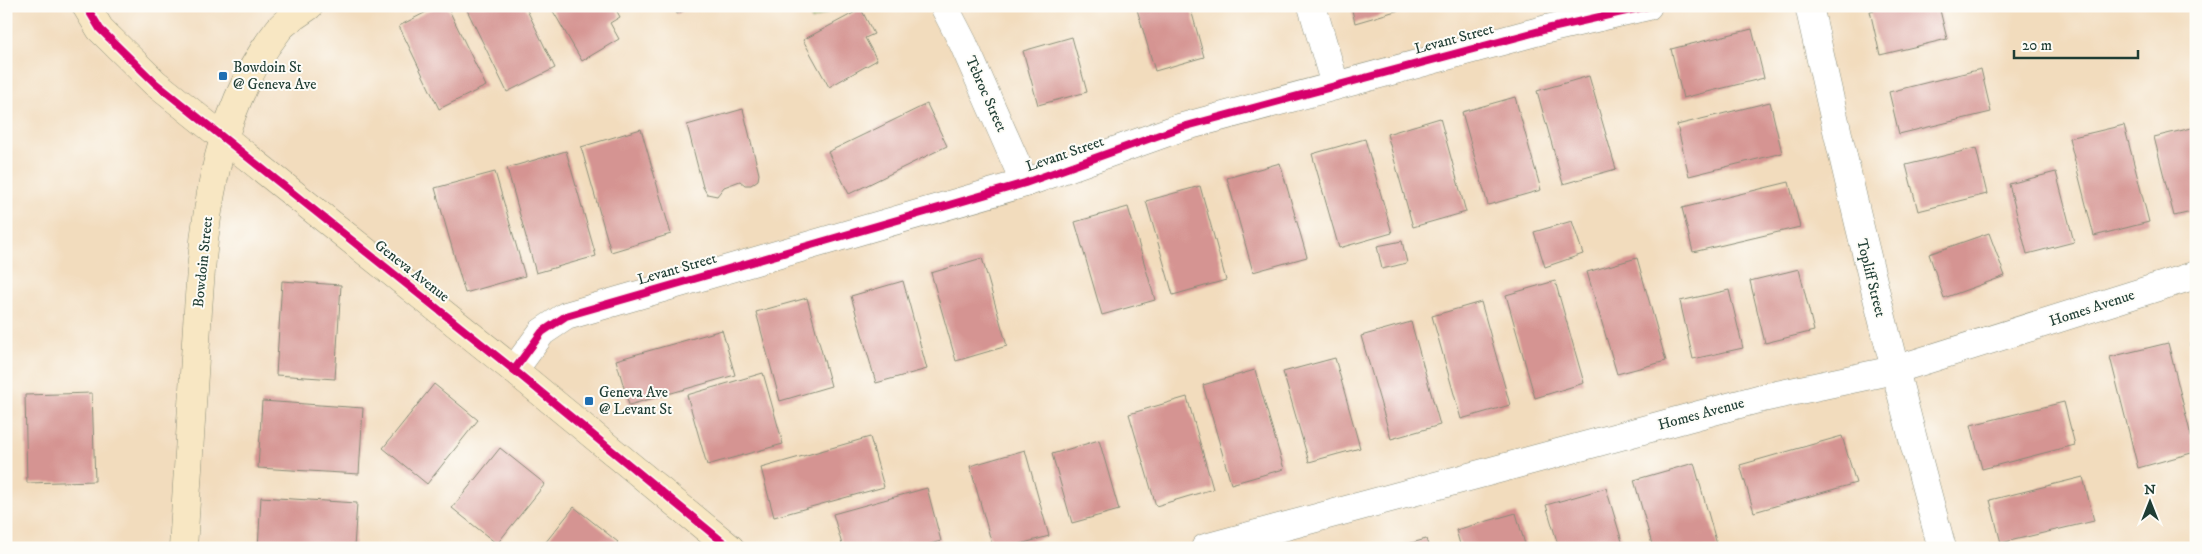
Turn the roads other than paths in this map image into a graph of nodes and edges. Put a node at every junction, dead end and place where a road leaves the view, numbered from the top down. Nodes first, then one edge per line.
1 (86, 6) edge
2 (309, 6) edge
3 (944, 6) edge
4 (1312, 6) edge
5 (1648, 6) edge
6 (1809, 6) edge
7 (1335, 85) junction
8 (223, 138) junction
9 (1026, 183) junction
10 (2196, 275) edge
11 (514, 370) junction
12 (1894, 370) junction
13 (182, 548) edge
14 (730, 548) edge
15 (1205, 548) edge
16 (1942, 548) edge

1 - 8 main road, Geneva Avenue
2 - 8 main road, Bowdoin Street
3 - 9 street, Tebroc Street
4 - 7 street
5 - 7 street, Levant Street
6 - 12 street, Topliff Street
7 - 9 street, Levant Street
8 - 11 main road, Geneva Avenue
8 - 13 main road, Bowdoin Street
9 - 11 street, Levant Street
10 - 12 street, Homes Avenue
11 - 14 main road, Geneva Avenue
12 - 15 street, Homes Avenue
12 - 16 street, Topliff Street

